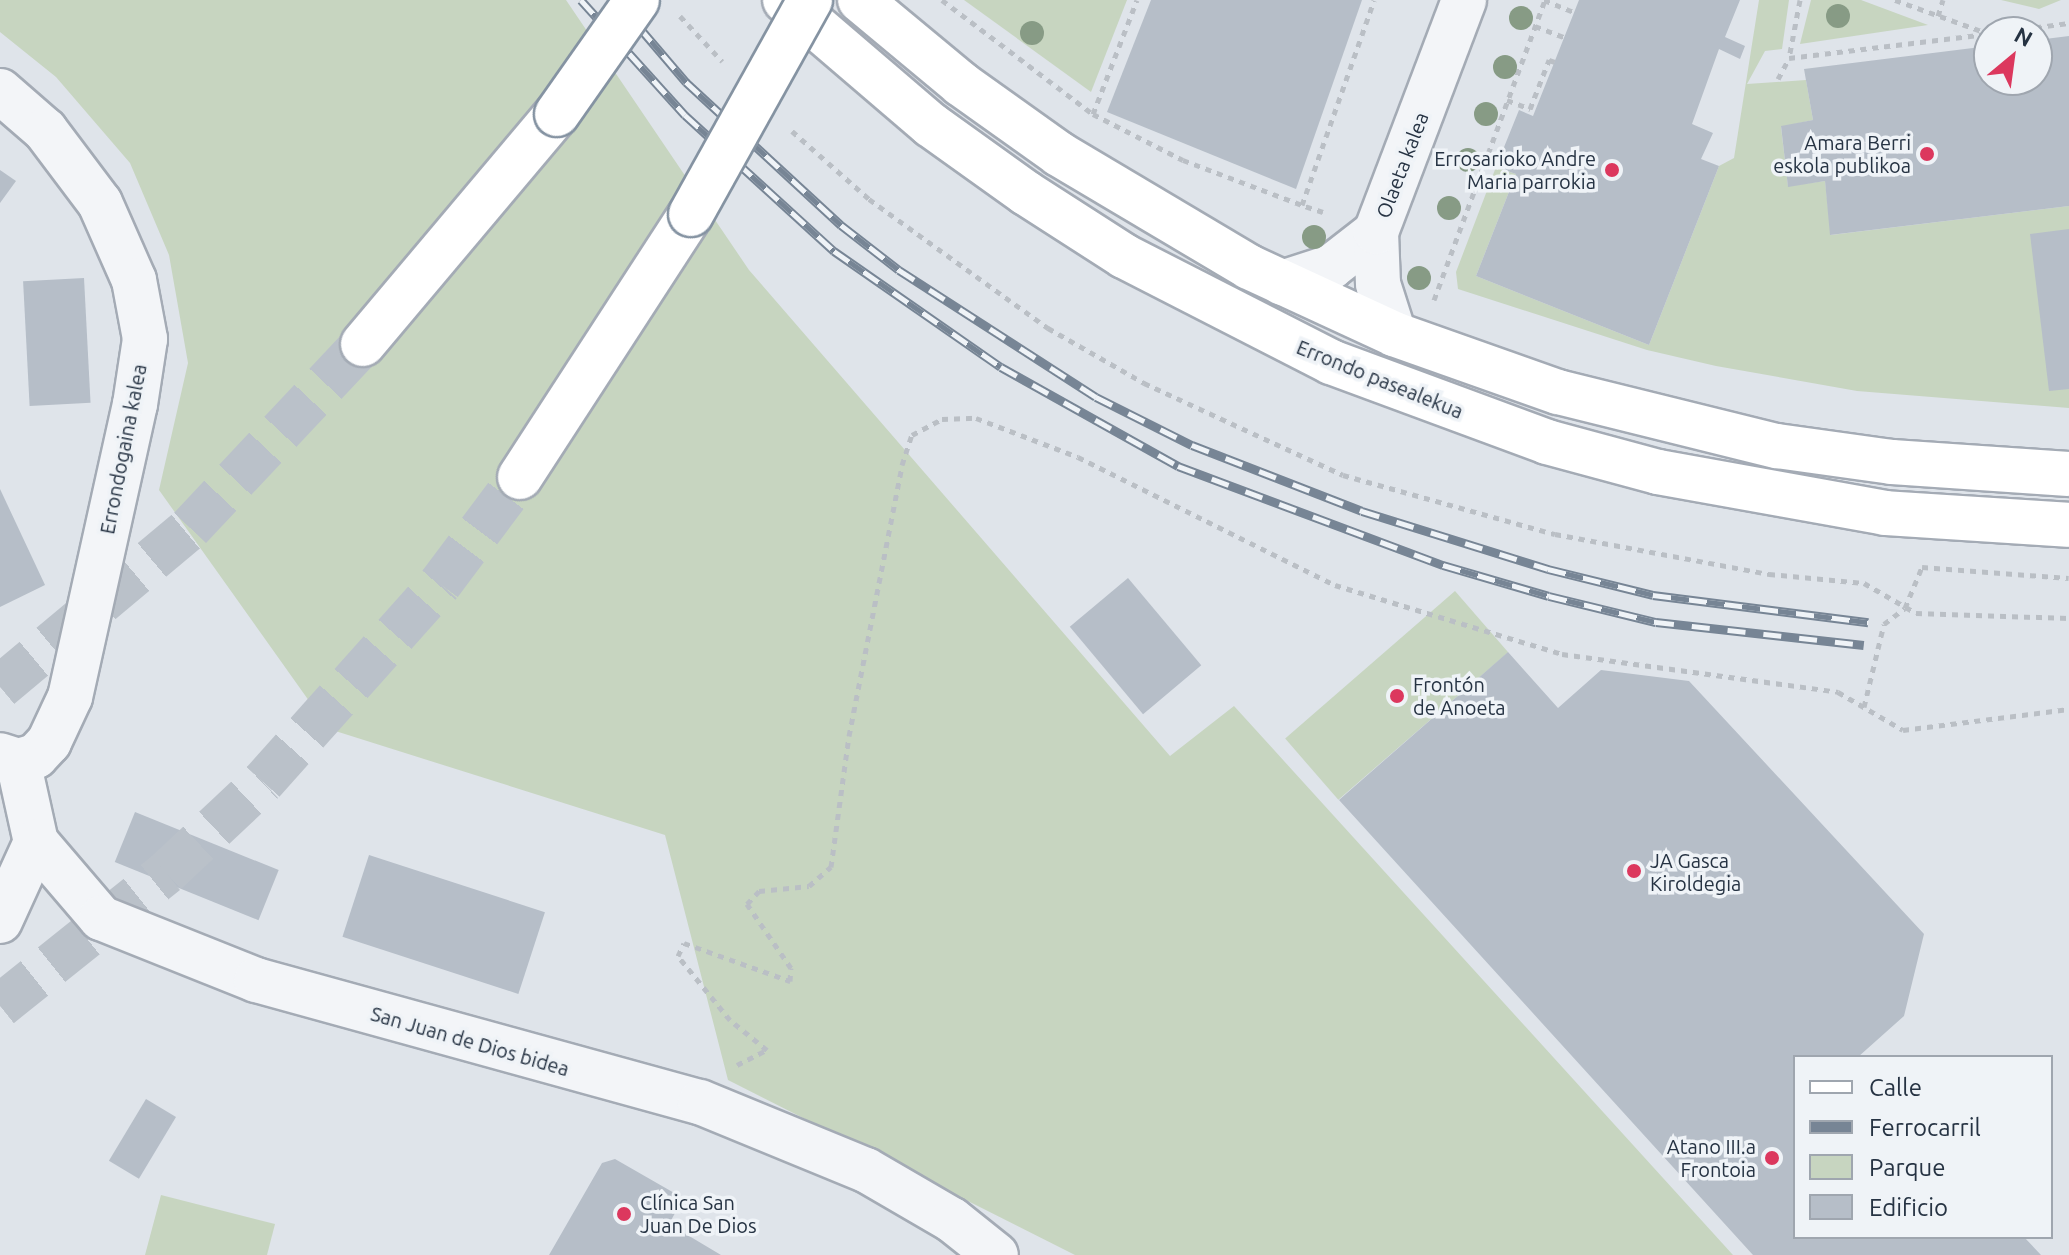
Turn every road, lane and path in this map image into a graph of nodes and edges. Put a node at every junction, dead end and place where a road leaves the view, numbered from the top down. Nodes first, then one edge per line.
1 (637, 0) edge
2 (785, 0) edge
3 (810, 0) edge
4 (860, 0) edge
5 (942, 0) edge
6 (1137, 0) edge
7 (1374, 0) edge
8 (1464, 0) edge
9 (1544, 0) edge
10 (1800, 0) edge
11 (1895, 0) edge
12 (1943, 0) edge
13 (1574, 12) dead end
14 (1938, 16) junction
15 (1535, 26) junction
16 (1973, 29) edge
17 (1973, 36) edge
18 (1564, 37) dead end
19 (1789, 58) junction
20 (1555, 62) dead end
21 (1778, 79) dead end
22 (0, 91) edge
23 (1507, 100) junction
24 (1093, 114) junction
25 (1302, 205) junction
26 (1376, 232) junction
27 (1282, 283) junction
28 (1430, 309) dead end
29 (1394, 334) junction
30 (363, 344) tunnel mouth
31 (2069, 474) edge
32 (520, 477) tunnel mouth
33 (2069, 525) edge
34 (2069, 578) edge
35 (1864, 707) junction
36 (2069, 709) edge
37 (9, 758) edge
38 (36, 842) junction
39 (0, 921) edge
40 (677, 1097) junction
41 (996, 1255) edge

1 - 30 main road, bridge
2 - 33 main road, Errondo pasealekua
3 - 32 main road, bridge
4 - 27 main road
5 - 24 path
6 - 24 path
7 - 25 path
8 - 26 street, Olaeta kalea
9 - 13 path
9 - 15 path
10 - 19 path
11 - 14 path
12 - 14 path
14 - 16 path
15 - 18 path
15 - 23 path
17 - 19 path
19 - 21 path
20 - 23 path
22 - 37 street, Errondogaina kalea
23 - 28 path
24 - 25 path
25 - 26 path
26 - 27 street
26 - 29 street, Olaeta kalea
27 - 29 main road
29 - 31 main road
34 - 35 path
35 - 36 path
35 - 40 path
37 - 38 street, San Juan de Dios bidea
38 - 39 street
38 - 40 street, San Juan de Dios bidea
40 - 41 street, San Juan de Dios bidea

